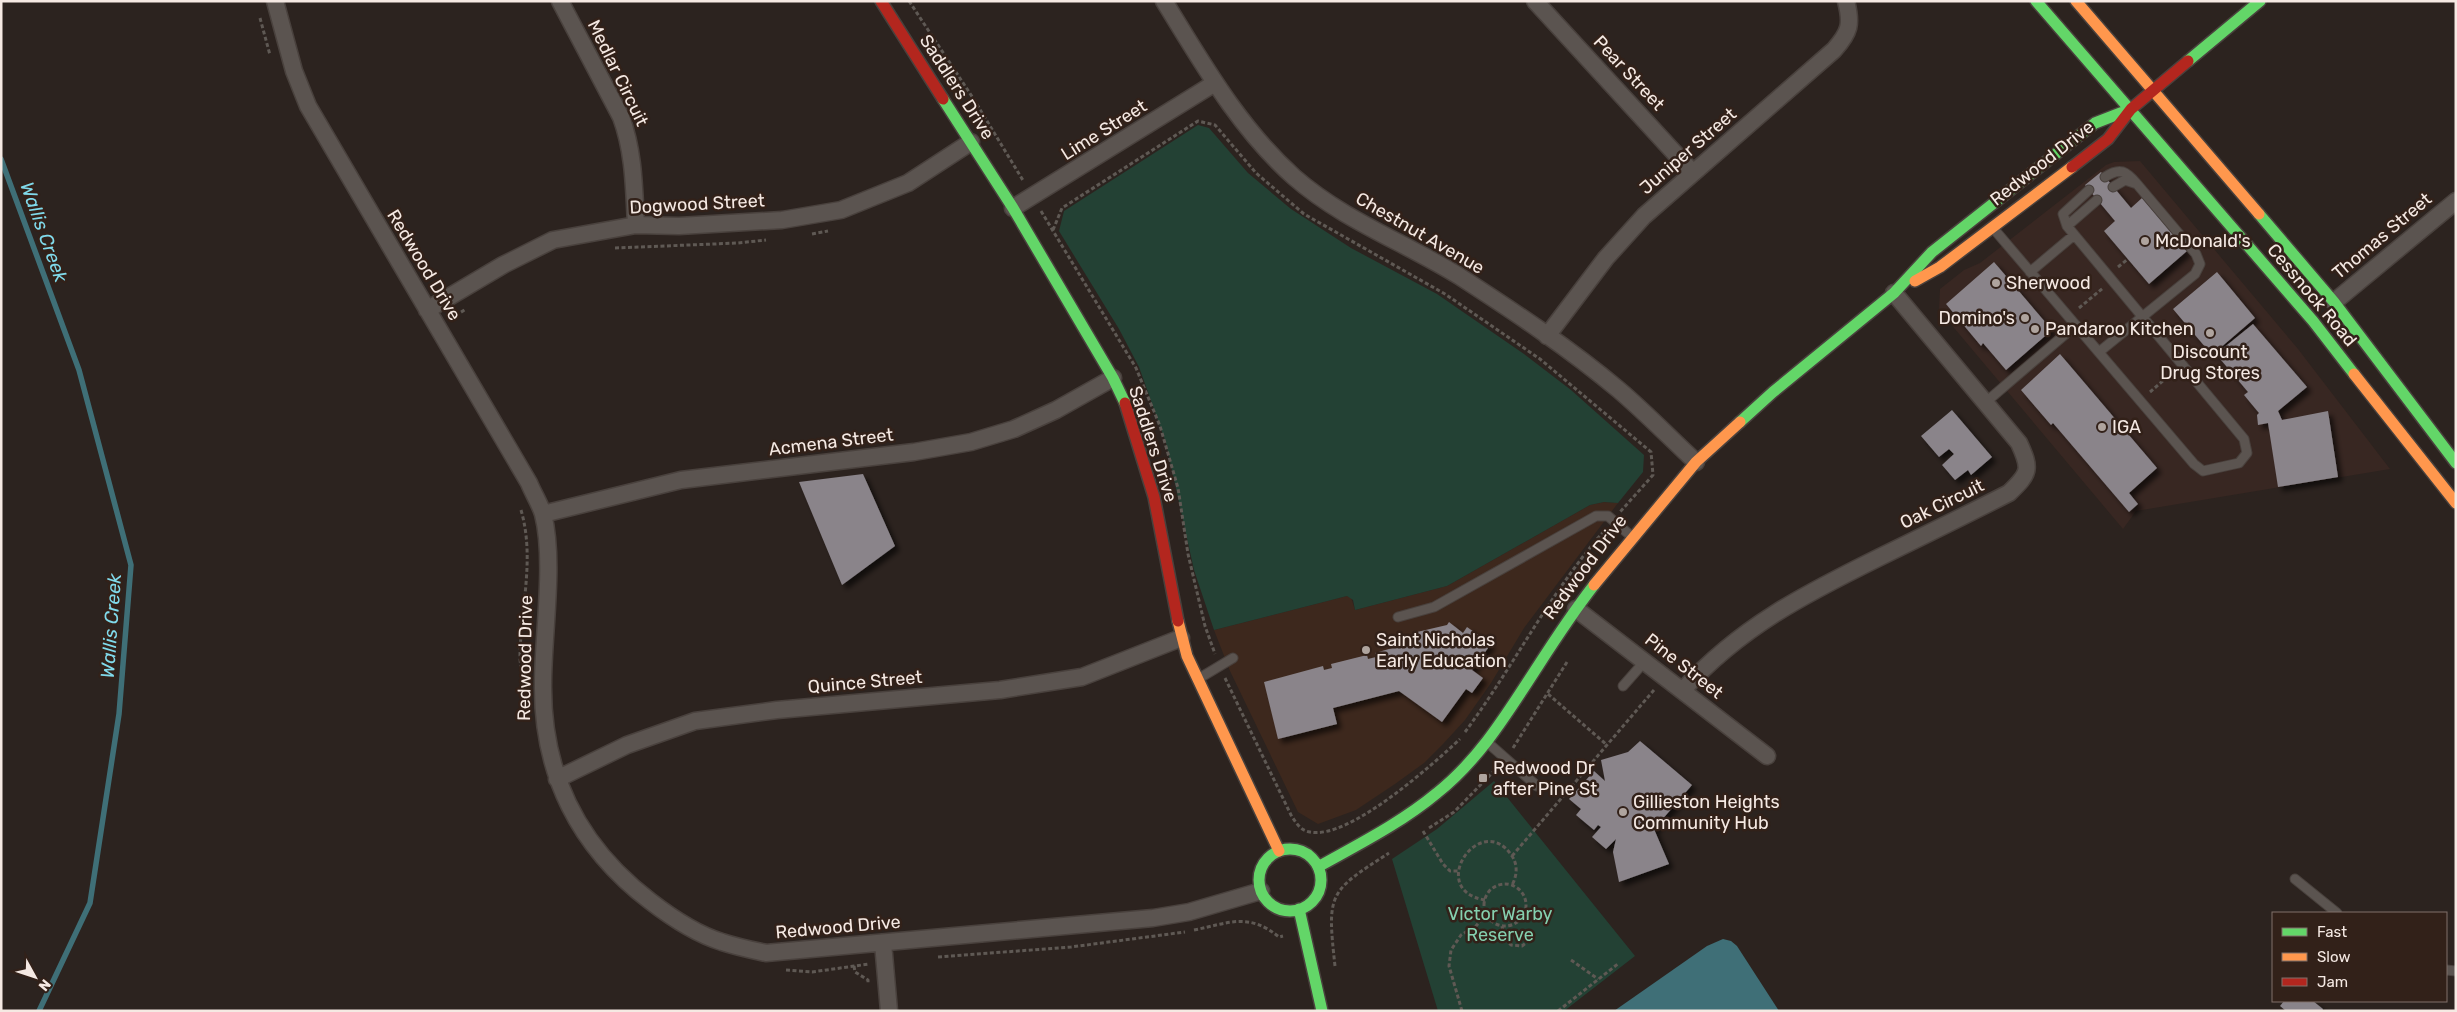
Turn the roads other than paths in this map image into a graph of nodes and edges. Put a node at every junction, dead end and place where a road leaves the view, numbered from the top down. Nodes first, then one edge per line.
1 (275, 1) edge
2 (560, 1) edge
3 (881, 1) edge
4 (1164, 1) edge
5 (1535, 1) edge
6 (1846, 1) edge
7 (2036, 1) edge
8 (2076, 1) edge
9 (2260, 1) edge
10 (1215, 83) junction
11 (2153, 90) junction
12 (2131, 109) junction
13 (971, 142) junction
14 (1693, 173) junction
15 (2105, 177) dead end
16 (2137, 184) junction
17 (2113, 187) dead end
18 (2089, 190) dead end
19 (2097, 200) dead end
20 (2456, 201) edge
21 (1013, 208) junction
22 (636, 225) junction
23 (2067, 226) junction
24 (1992, 227) junction
25 (2074, 235) junction
26 (2030, 272) junction
27 (1894, 293) junction
28 (2334, 302) junction
29 (427, 310) junction
30 (2144, 318) junction
31 (2076, 325) junction
32 (1547, 336) junction
33 (2099, 352) junction
34 (1113, 378) junction
35 (1986, 402) junction
36 (1696, 462) junction
37 (2456, 463) edge
38 (2456, 503) edge
39 (542, 514) junction
40 (1631, 536) junction
41 (1576, 609) junction
42 (1398, 617) dead end
43 (1182, 638) junction
44 (1233, 658) dead end
45 (1645, 661) junction
46 (1198, 679) junction
47 (1623, 686) dead end
48 (1683, 690) junction
49 (1487, 742) junction
50 (1767, 756) dead end
51 (557, 779) junction
52 (1537, 786) dead end
53 (1279, 851) junction
54 (1318, 867) junction
55 (2295, 879) dead end
56 (1261, 891) junction
57 (1299, 909) junction
58 (2336, 912) edge
59 (883, 943) junction
60 (889, 1011) edge
61 (1322, 1011) edge

1 - 29 street, Redwood Drive
2 - 22 street, Medlar Circuit
3 - 13 street, Saddlers Drive
4 - 10 street, Chestnut Avenue
5 - 14 street, Pear Street
6 - 14 street, Juniper Street
7 - 12 street, Cessnock Road
8 - 11 street, Cessnock Road
9 - 11 street
10 - 21 street, Lime Street
10 - 32 street, Chestnut Avenue
11 - 12 street
11 - 28 street, Cessnock Road
12 - 24 street, Redwood Drive
12 - 27 street, Redwood Drive
12 - 38 street, Cessnock Road
13 - 21 street, Saddlers Drive
13 - 22 street, Dogwood Street
14 - 32 street, Juniper Street
15 - 16 lane
16 - 17 lane
16 - 30 lane
18 - 23 lane
19 - 23 lane
20 - 28 street, Thomas Street
21 - 34 street, Saddlers Drive
22 - 29 street, Dogwood Street
23 - 25 lane
24 - 26 lane
24 - 27 street, Redwood Drive
25 - 26 lane
25 - 30 lane
26 - 31 lane
27 - 35 street, Oak Circuit
27 - 36 street, Redwood Drive
28 - 37 street, Cessnock Road
29 - 39 street, Redwood Drive
30 - 33 lane
30 - 33 lane
31 - 33 lane
31 - 35 lane
32 - 36 street, Chestnut Avenue
34 - 39 street, Acmena Street
34 - 43 street, Saddlers Drive
35 - 48 street, Oak Circuit
36 - 40 street, Redwood Drive
39 - 51 street, Redwood Drive
40 - 41 street, Redwood Drive
40 - 42 lane
41 - 45 street, Pine Street
41 - 49 street, Redwood Drive
43 - 46 street, Saddlers Drive
43 - 51 street, Quince Street
44 - 46 lane
45 - 47 lane
45 - 48 street, Pine Street
46 - 53 street, Saddlers Drive
48 - 50 street, Pine Street
49 - 52 lane
49 - 54 street, Redwood Drive
51 - 59 street, Redwood Drive
53 - 54 street
53 - 56 street
54 - 57 street
55 - 58 lane
56 - 57 street
56 - 59 street, Redwood Drive
57 - 61 street
59 - 60 street

